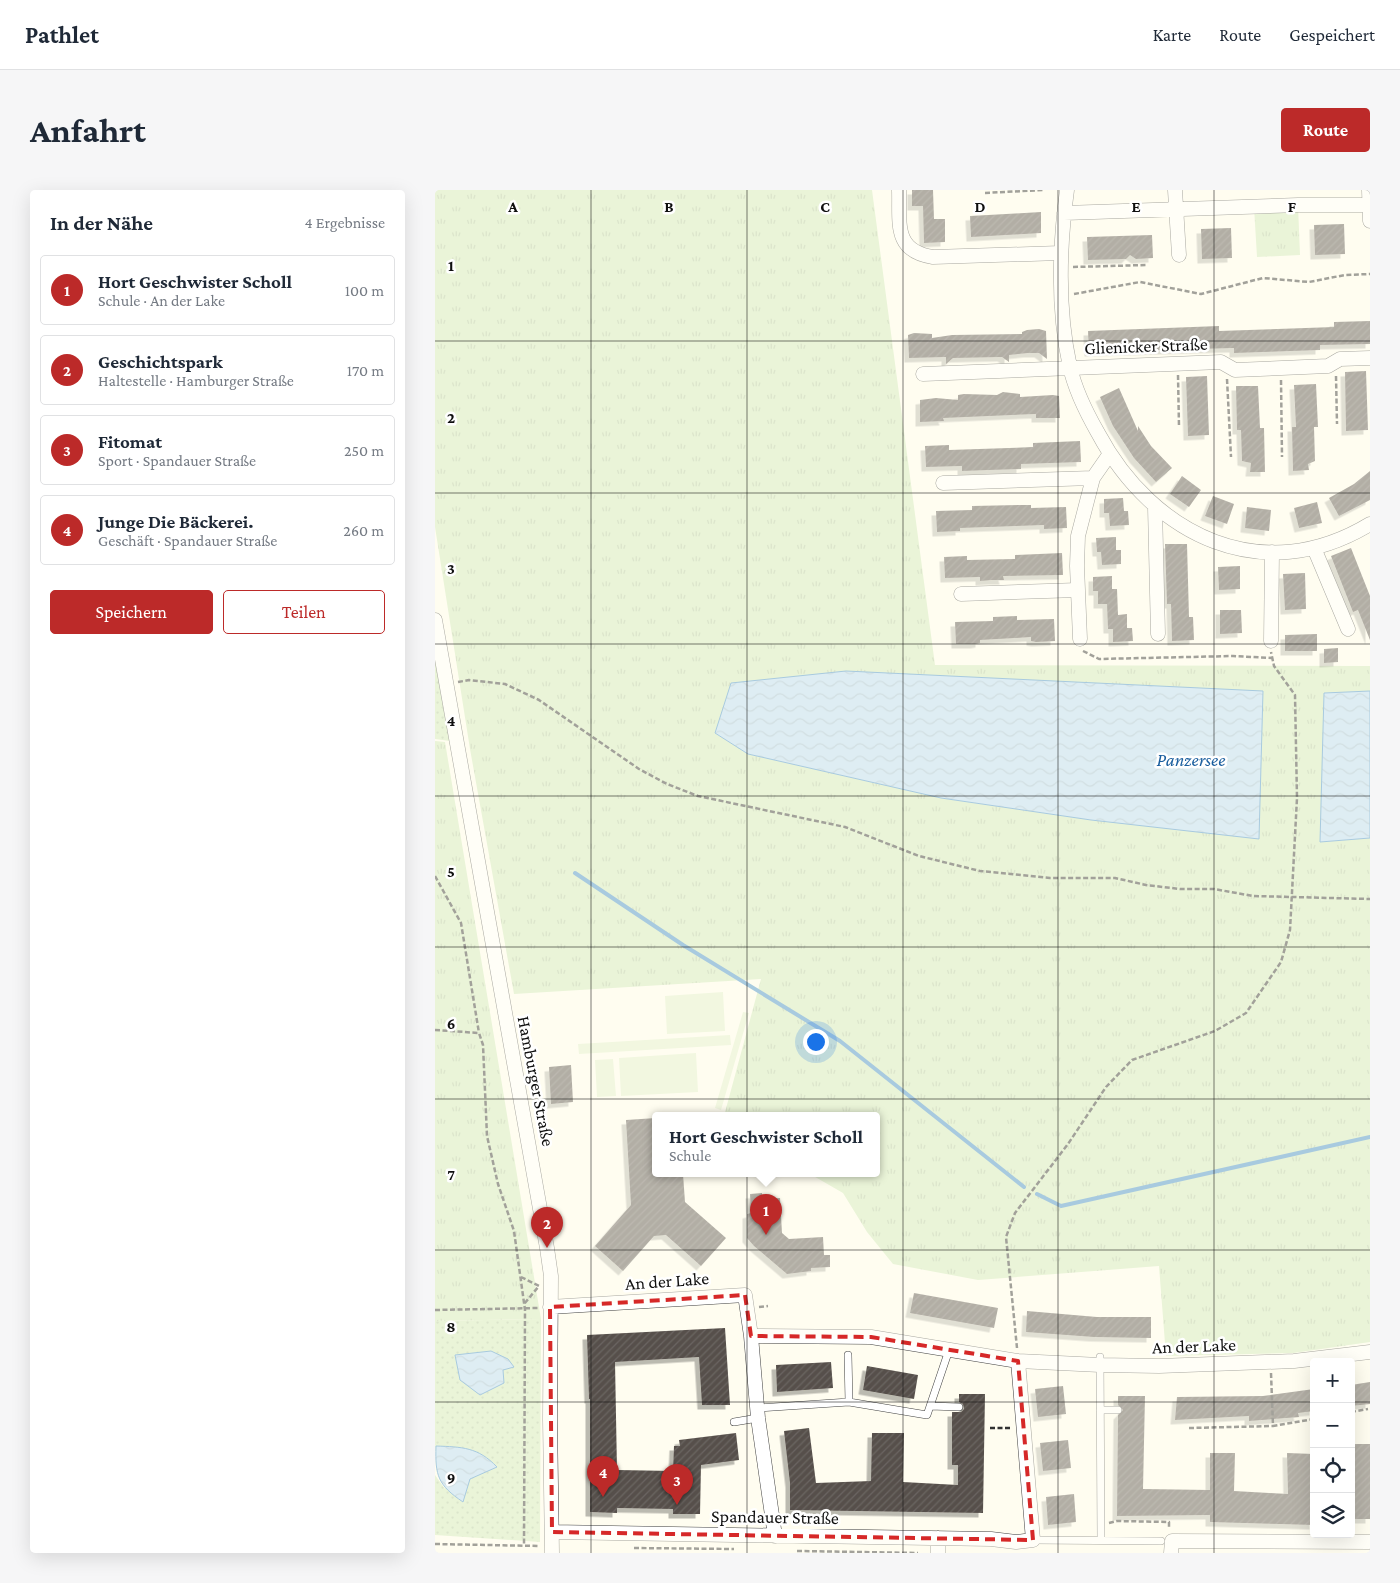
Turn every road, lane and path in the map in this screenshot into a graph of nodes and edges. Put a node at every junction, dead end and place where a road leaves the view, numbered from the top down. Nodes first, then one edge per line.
1 (899, 190) edge
2 (1044, 190) edge
3 (1067, 190) edge
4 (1175, 190) edge
5 (1369, 190) edge
6 (985, 193) dead end
7 (1370, 205) edge
8 (1176, 210) junction
9 (1064, 213) junction
10 (1370, 221) edge
11 (1060, 253) junction
12 (1179, 255) dead end
13 (1146, 265) dead end
14 (1059, 268) junction
15 (1370, 274) edge
16 (1060, 297) junction
17 (1370, 358) edge
18 (1335, 362) junction
19 (1177, 364) junction
20 (1227, 365) junction
21 (1070, 368) junction
22 (1280, 368) junction
23 (923, 374) dead end
24 (1337, 424) dead end
25 (1179, 427) dead end
26 (1109, 455) junction
27 (1231, 457) dead end
28 (1282, 457) dead end
29 (1093, 478) junction
30 (943, 483) dead end
31 (1155, 507) junction
32 (1370, 524) edge
33 (1314, 548) junction
34 (1272, 552) junction
35 (1077, 590) junction
36 (961, 594) dead end
37 (435, 620) edge
38 (1348, 629) dead end
39 (1158, 634) dead end
40 (1080, 640) joint
41 (1271, 641) joint
42 (1272, 658) junction
43 (456, 682) dead end
44 (435, 876) edge
45 (1292, 898) junction
46 (1370, 899) edge
47 (435, 1030) edge
48 (479, 1033) junction
49 (521, 1276) junction
50 (525, 1304) junction
51 (550, 1307) junction
52 (435, 1310) edge
53 (525, 1310) junction
54 (751, 1336) junction
55 (949, 1350) junction
56 (1370, 1352) edge
57 (848, 1355) dead end
58 (1018, 1361) junction
59 (1100, 1361) junction
60 (1271, 1362) junction
61 (849, 1402) junction
62 (930, 1406) junction
63 (959, 1407) dead end
64 (1368, 1409) dead end
65 (1100, 1410) junction
66 (1118, 1410) dead end
67 (1355, 1411) edge
68 (757, 1413) junction
69 (1310, 1420) edge
70 (734, 1422) dead end
71 (1023, 1425) junction
72 (1273, 1426) junction
73 (990, 1428) dead end
74 (1189, 1428) dead end
75 (552, 1532) junction
76 (775, 1536) junction
77 (938, 1538) junction
78 (1101, 1539) junction
79 (1033, 1540) junction
80 (1161, 1541) dead end
81 (1370, 1542) edge
82 (524, 1546) dead end
83 (552, 1553) edge
84 (938, 1553) edge
85 (1171, 1553) edge

1 - 11 street
2 - 6 path
3 - 9 street, Glienicker Straße
4 - 8 street
5 - 7 street
7 - 8 street
7 - 10 street
8 - 9 street
8 - 12 street
9 - 11 street, Glienicker Straße
11 - 14 street, Glienicker Straße
13 - 14 path
14 - 16 street, Glienicker Straße
15 - 16 path
16 - 21 street, Glienicker Straße
17 - 18 street, Glienicker Straße
18 - 22 street, Glienicker Straße
18 - 24 path
19 - 20 street, Glienicker Straße
19 - 21 street, Glienicker Straße
19 - 25 path
20 - 22 street, Glienicker Straße
20 - 27 path
21 - 23 street, Glienicker Straße
21 - 26 street, Glienicker Straße
22 - 28 path
26 - 29 street
26 - 31 street, Glienicker Straße
29 - 30 street
29 - 35 street
31 - 34 street, Glienicker Straße
31 - 39 street
32 - 33 street, Glienicker Straße
33 - 34 street, Glienicker Straße
33 - 38 street
34 - 41 street
35 - 36 street
35 - 40 street
37 - 51 street, Hamburger Straße
40 - 42 path
41 - 42 path
42 - 45 path
43 - 45 path
44 - 48 path
45 - 46 path
45 - 58 path
47 - 48 path
48 - 49 path
49 - 50 path
49 - 50 path
50 - 53 path
51 - 53 path
51 - 54 street, An der Lake
51 - 75 street, Hamburger Straße
52 - 53 path
53 - 82 path
54 - 55 street, An der Lake
54 - 68 street, An der Lake
55 - 58 street, An der Lake
55 - 62 lane
56 - 60 street, An der Lake
57 - 61 lane
58 - 59 street, An der Lake
58 - 71 street
59 - 60 street, An der Lake
59 - 65 lane
60 - 72 path
61 - 62 lane
61 - 68 lane
62 - 63 lane
64 - 67 path
65 - 66 lane
65 - 78 lane
68 - 70 lane
68 - 76 street, An der Lake
69 - 72 path
71 - 73 path
71 - 79 street
72 - 74 path
75 - 76 street, Spandauer Straße
75 - 83 street, Hamburger Straße
76 - 77 street, Spandauer Straße
77 - 79 street, Spandauer Straße
77 - 84 street
78 - 79 lane
78 - 80 lane
81 - 85 street

